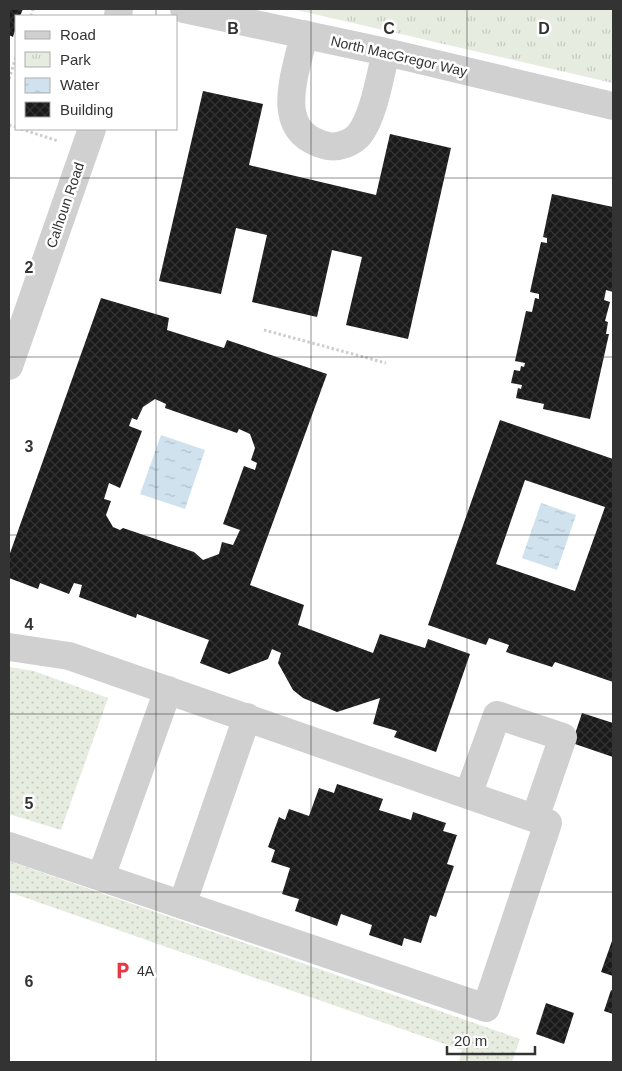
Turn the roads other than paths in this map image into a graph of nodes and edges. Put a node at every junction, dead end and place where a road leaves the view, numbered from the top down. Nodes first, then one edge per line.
1 (184, 9) edge
2 (304, 34) junction
3 (386, 52) junction
4 (613, 106) edge
5 (92, 130) edge
6 (9, 366) edge
7 (9, 647) edge
8 (168, 690) junction
9 (246, 717) junction
10 (468, 795) junction
11 (535, 818) junction
12 (9, 846) edge
13 (101, 877) junction
14 (182, 905) junction

1 - 2 street, North MacGregor Way
2 - 3 street, North MacGregor Way
2 - 3 street
3 - 4 street, North MacGregor Way
5 - 6 street, Calhoun Road
7 - 8 street
8 - 9 street
8 - 13 street
9 - 10 street
9 - 14 street
10 - 11 street
10 - 11 street
11 - 14 street
12 - 13 street
13 - 14 street

